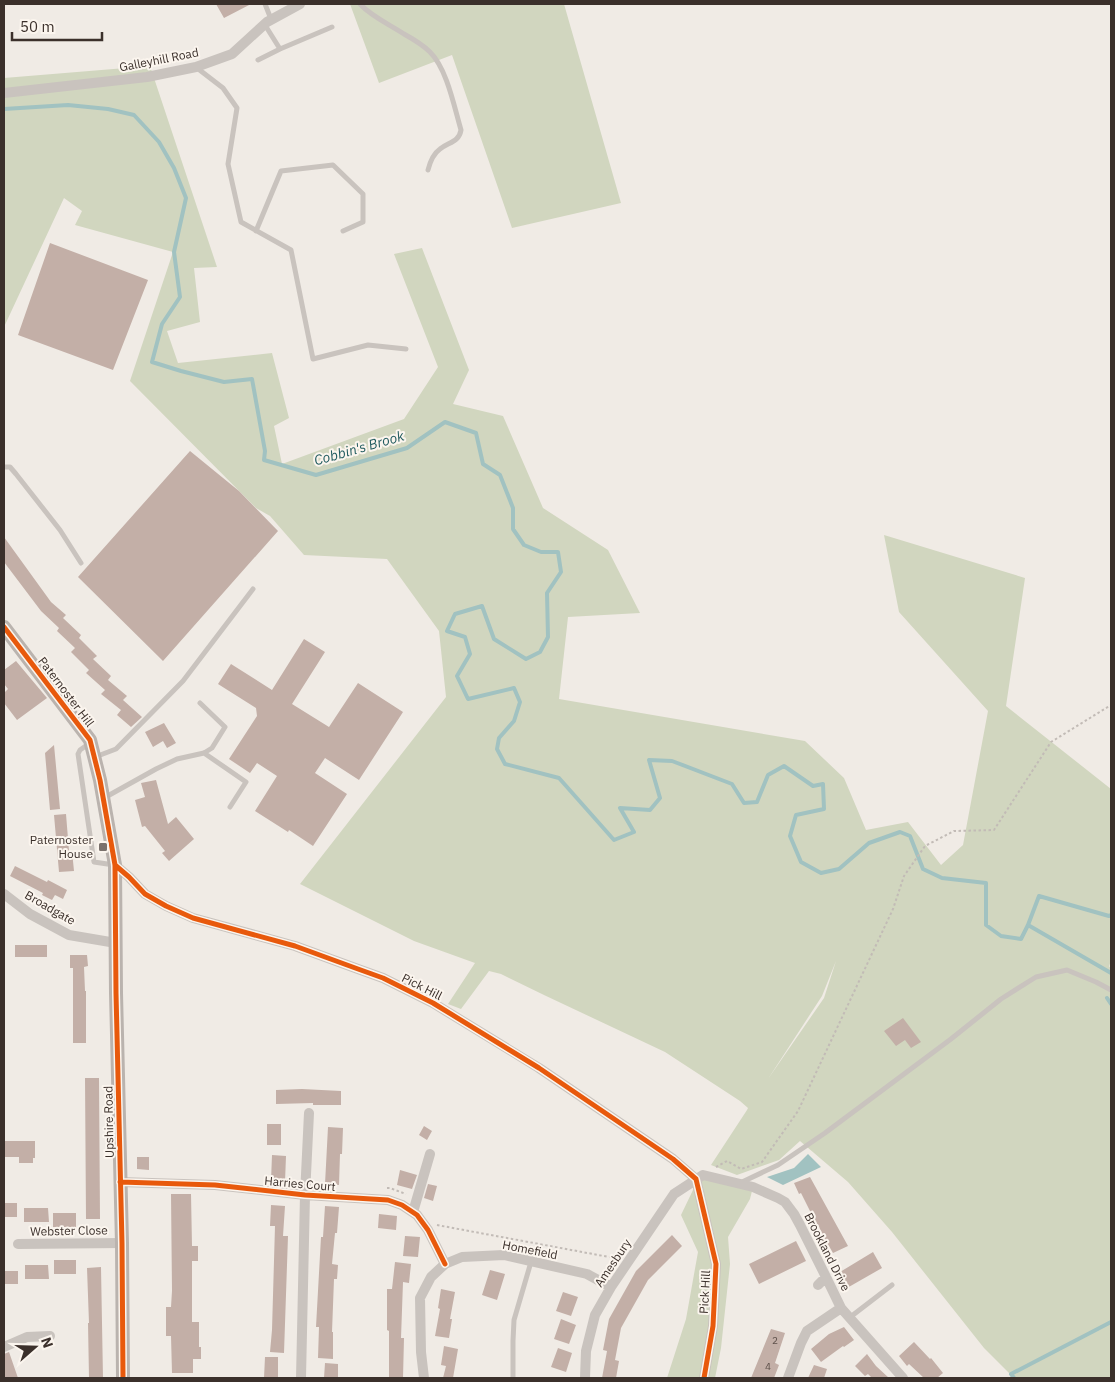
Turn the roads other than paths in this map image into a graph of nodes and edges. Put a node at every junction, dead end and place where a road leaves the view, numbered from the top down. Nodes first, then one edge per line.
1 (265, 4) edge
2 (300, 4) edge
3 (360, 4) edge
4 (268, 22) junction
5 (332, 27) dead end
6 (280, 49) junction
7 (258, 60) dead end
8 (196, 67) junction
9 (4, 93) edge
10 (428, 170) dead end
11 (256, 231) junction
12 (343, 231) dead end
13 (406, 349) dead end
14 (4, 467) edge
15 (81, 563) dead end
16 (253, 589) dead end
17 (4, 626) edge
18 (200, 703) dead end
19 (90, 742) junction
20 (204, 753) junction
21 (95, 758) junction
22 (104, 798) junction
23 (230, 807) dead end
24 (115, 865) junction
25 (4, 894) edge
26 (116, 943) junction
27 (1111, 990) edge
28 (309, 1113) dead end
29 (430, 1154) dead end
30 (700, 1177) junction
31 (120, 1182) junction
32 (740, 1184) junction
33 (305, 1196) junction
34 (413, 1212) junction
35 (122, 1243) junction
36 (18, 1244) dead end
37 (531, 1262) junction
38 (446, 1264) junction
39 (826, 1277) junction
40 (818, 1285) dead end
41 (892, 1285) dead end
42 (611, 1287) junction
43 (841, 1308) junction
44 (849, 1318) junction
45 (50, 1336) dead end
46 (4, 1346) edge
47 (123, 1378) edge
48 (301, 1378) edge
49 (424, 1378) edge
50 (513, 1378) edge
51 (585, 1378) edge
52 (704, 1378) edge
53 (788, 1378) edge
54 (903, 1378) edge

1 - 4 lane
2 - 4 street, Galleyhill Road
3 - 10 lane
4 - 6 lane
4 - 8 street, Galleyhill Road
5 - 6 lane
6 - 7 lane
8 - 9 street, Galleyhill Road
8 - 11 lane
11 - 12 lane
11 - 13 lane
14 - 15 lane
16 - 21 lane
17 - 19 street, Paternoster Hill
18 - 20 lane
19 - 21 street, Paternoster Hill
19 - 24 lane
20 - 22 lane
20 - 23 lane
21 - 22 street, Paternoster Hill
22 - 24 street, Paternoster Hill
24 - 26 street, Upshire Road
24 - 30 street, Pick Hill
25 - 26 street, Broadgate
26 - 31 street, Upshire Road
27 - 32 lane
28 - 33 street, Harries Court
29 - 34 street
30 - 32 street, Brookland Drive
30 - 42 street, Amesbury
30 - 52 street, Pick Hill
31 - 33 street, Harries Court
31 - 35 street, Upshire Road
32 - 39 street, Brookland Drive
33 - 34 street, Harries Court
33 - 48 street, Harries Court
34 - 38 street, Harries Court
35 - 36 street, Webster Close
35 - 47 street, Upshire Road
37 - 38 street, Homefield
37 - 42 street, Homefield
37 - 50 lane
38 - 49 street, Homefield
39 - 40 street
39 - 43 street, Brookland Drive
41 - 44 lane
42 - 51 street, Amesbury
43 - 44 street, Brookland Drive
43 - 53 street
44 - 54 street, Brookland Drive
45 - 46 street

